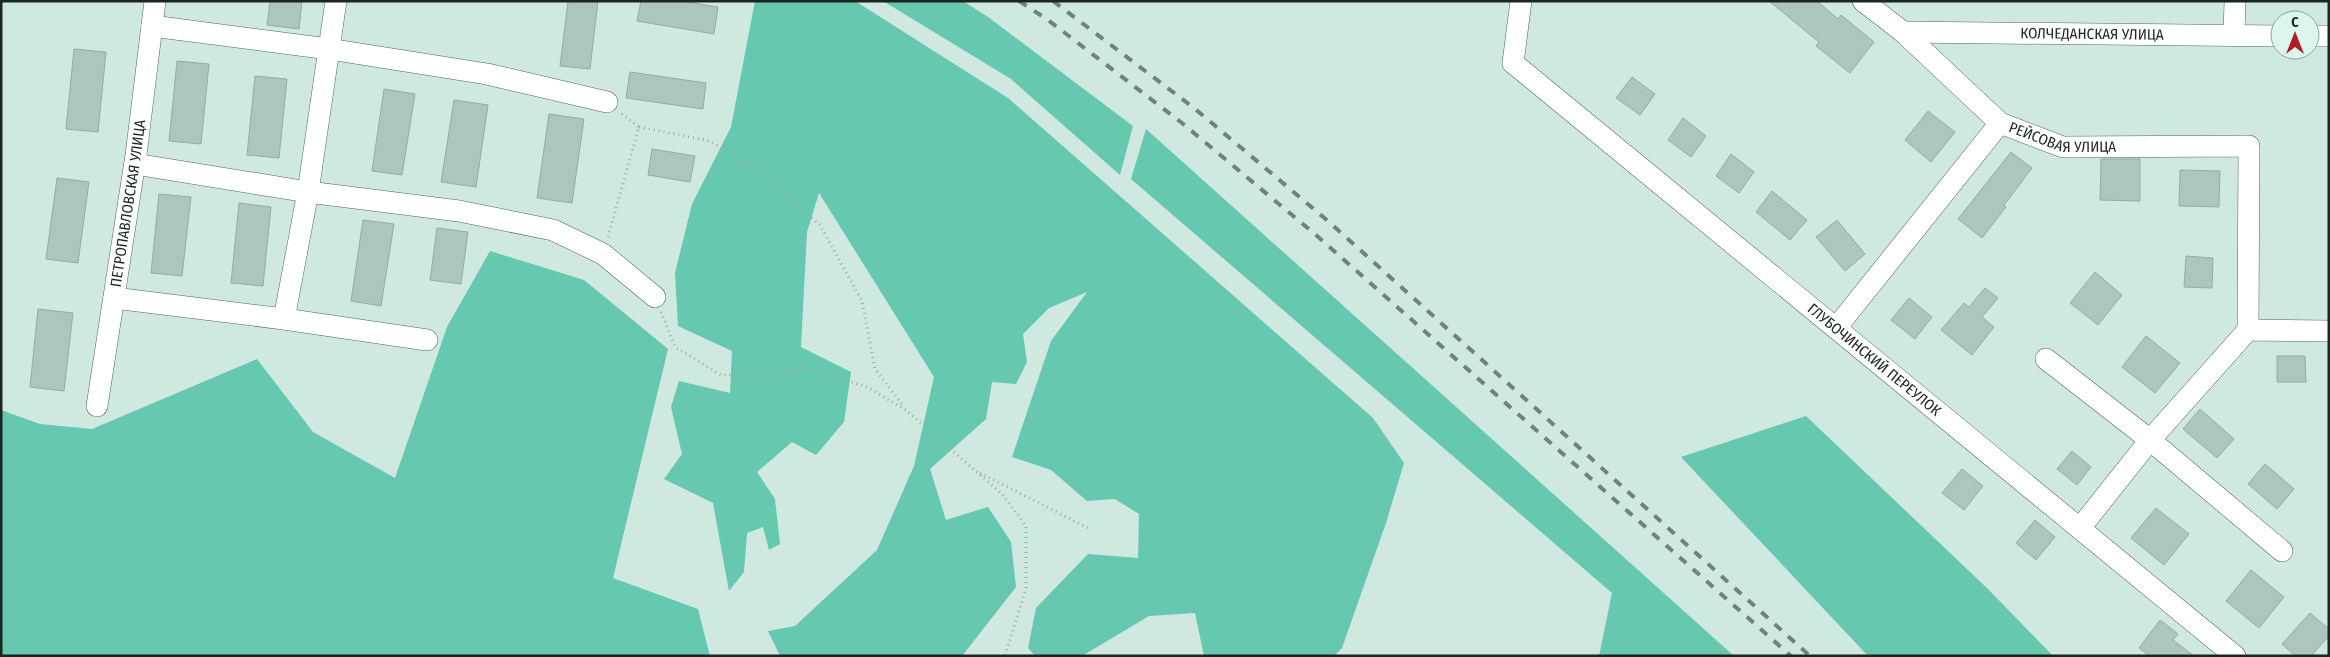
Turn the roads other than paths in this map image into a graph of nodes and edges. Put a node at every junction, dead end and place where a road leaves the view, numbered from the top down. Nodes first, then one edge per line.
1 (154, 1) edge
2 (336, 1) edge
3 (1520, 1) edge
4 (1863, 1) edge
5 (2236, 1) edge
6 (152, 26) junction
7 (1903, 32) junction
8 (2234, 35) junction
9 (2270, 36) edge
10 (329, 48) junction
11 (607, 102) road end
12 (2000, 123) junction
13 (135, 164) junction
14 (308, 192) junction
15 (655, 297) road end
16 (114, 298) junction
17 (284, 319) junction
18 (1836, 328) junction
19 (2248, 330) junction
20 (2329, 331) edge
21 (427, 340) dead end
22 (2046, 358) dead end
23 (97, 406) dead end
24 (2150, 440) junction
25 (2080, 528) junction
26 (2282, 551) dead end
27 (2235, 656) edge

1 - 6 street, ПЕТРОПАВЛОВСКАЯ УЛИЦА
2 - 10 street
3 - 18 street, ГЛУБОЧИНСКИЙ ПЕРЕУЛОК
4 - 7 street, РЕЙСОВАЯ УЛИЦА
5 - 8 street
6 - 10 street
6 - 13 street, ПЕТРОПАВЛОВСКАЯ УЛИЦА
7 - 8 street, КОЛЧЕДАНСКАЯ УЛИЦА
7 - 12 street, РЕЙСОВАЯ УЛИЦА
8 - 9 street, КОЛЧЕДАНСКАЯ УЛИЦА
10 - 11 street
10 - 14 street
12 - 18 street
12 - 19 street, РЕЙСОВАЯ УЛИЦА
13 - 14 street
13 - 16 street, ПЕТРОПАВЛОВСКАЯ УЛИЦА
14 - 15 street
14 - 17 street
16 - 17 street
16 - 23 street, ПЕТРОПАВЛОВСКАЯ УЛИЦА
17 - 21 street
18 - 25 street, ГЛУБОЧИНСКИЙ ПЕРЕУЛОК
19 - 20 street
19 - 24 street
22 - 24 street
24 - 25 street
24 - 26 street
25 - 27 street, ГЛУБОЧИНСКИЙ ПЕРЕУЛОК

